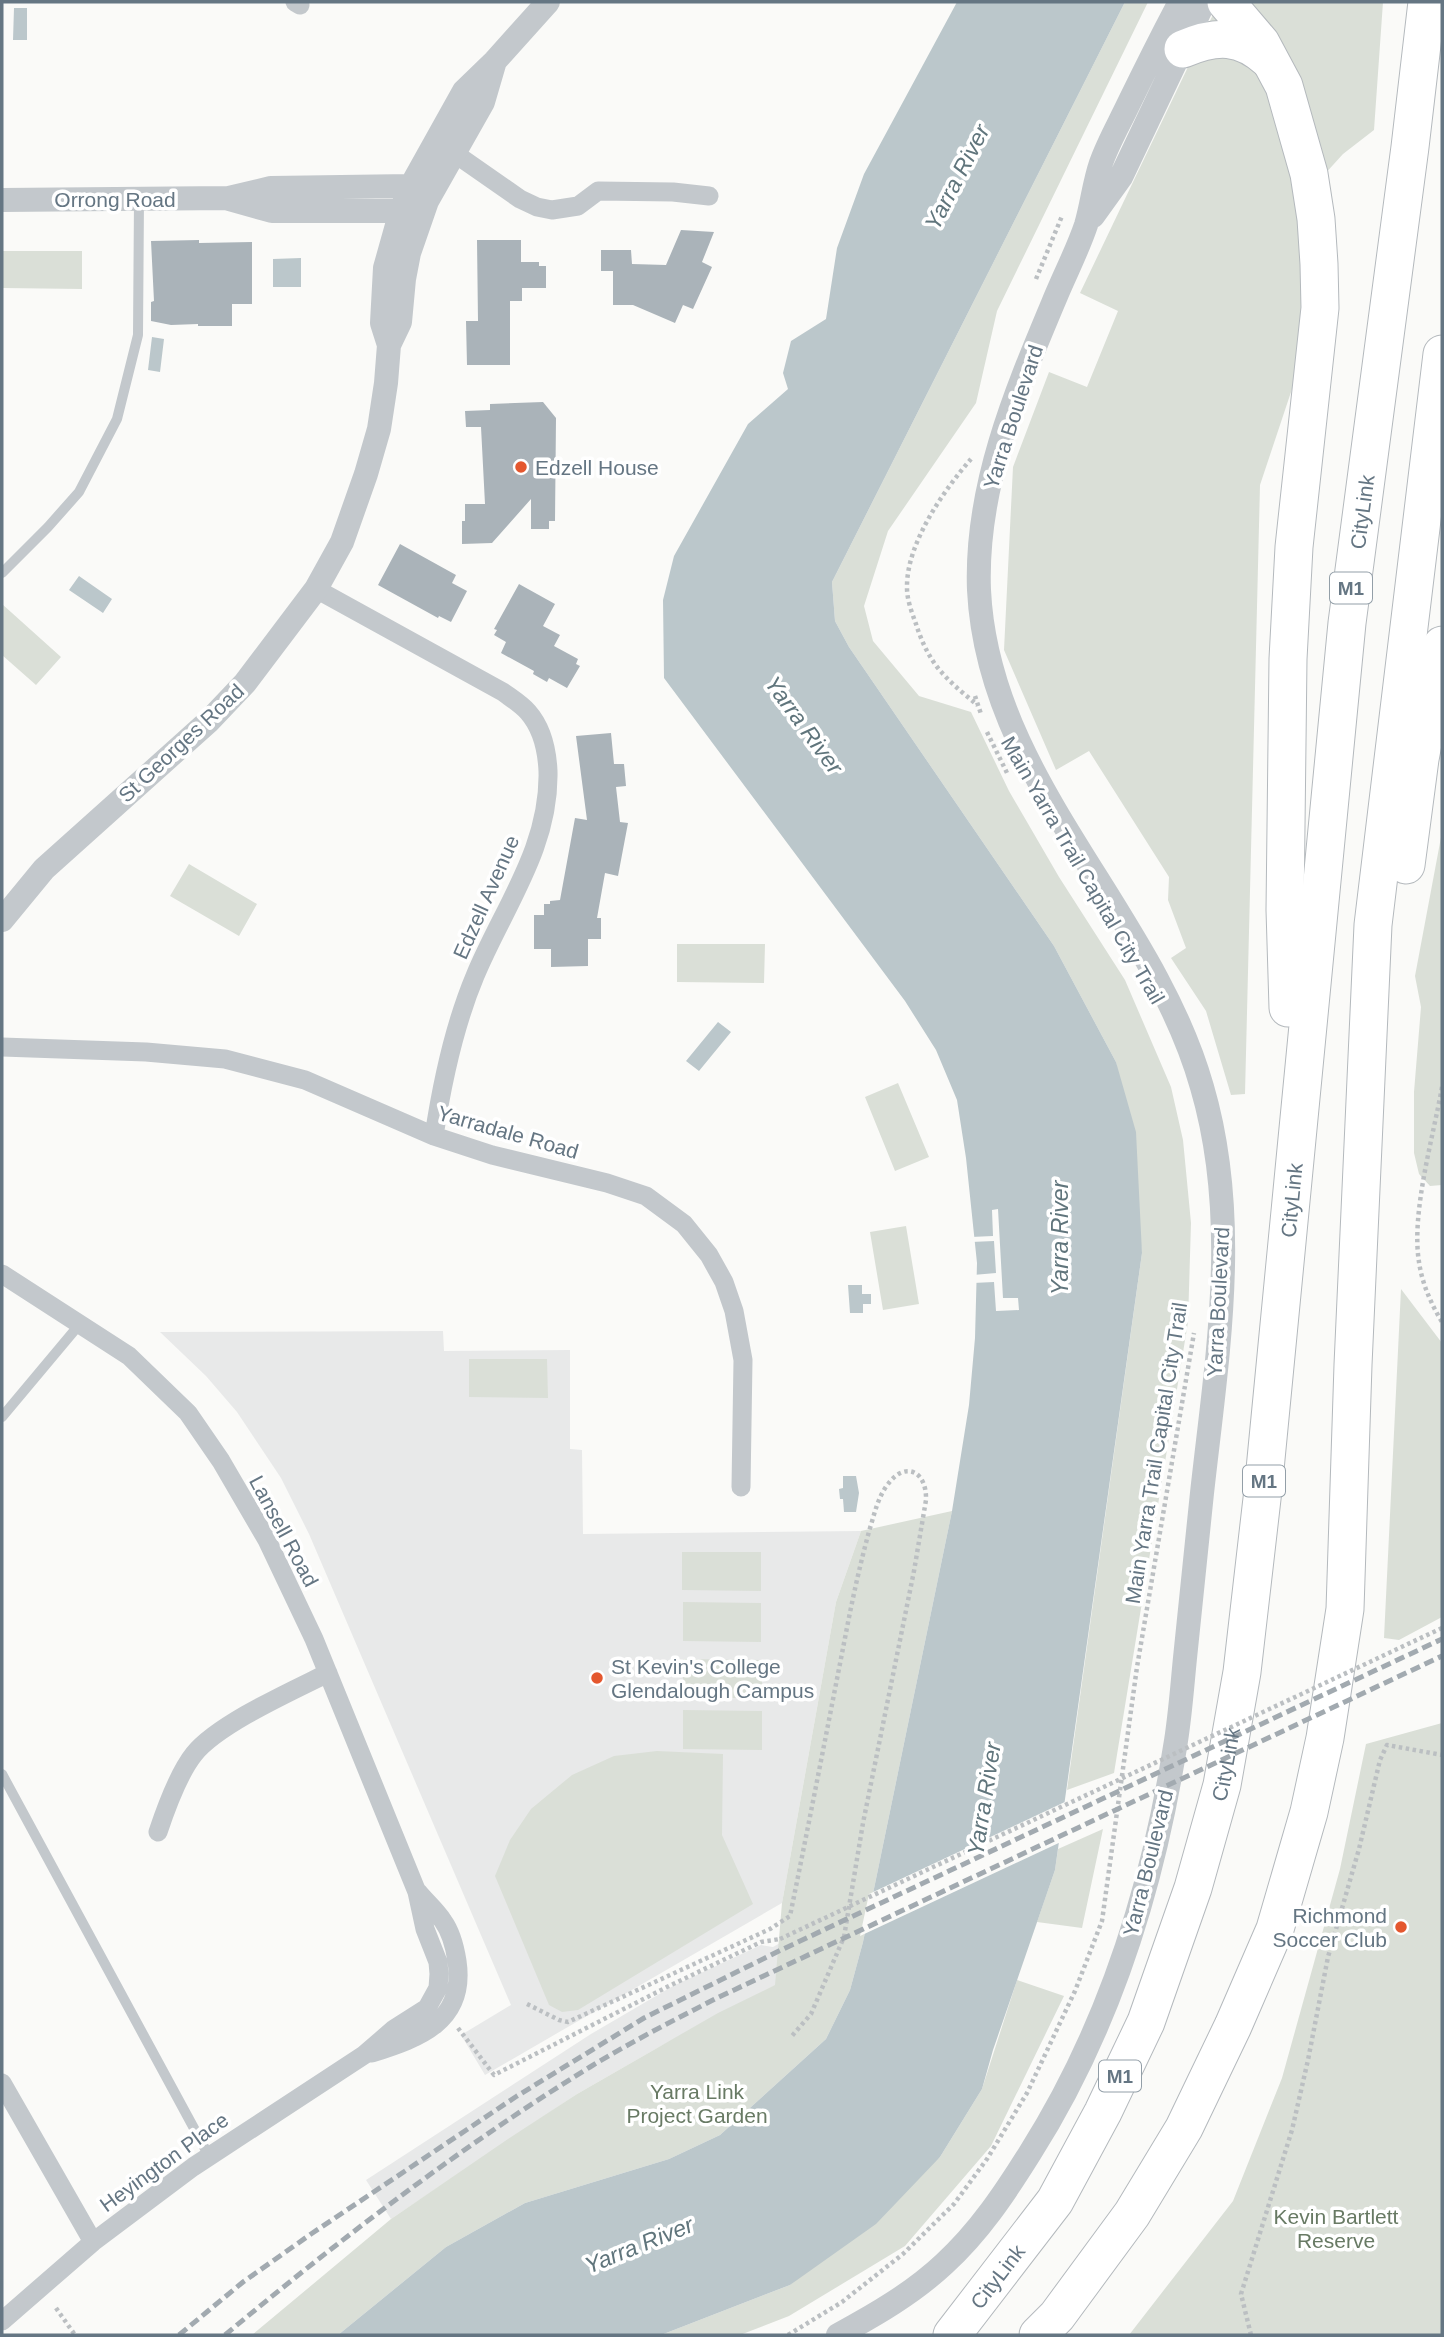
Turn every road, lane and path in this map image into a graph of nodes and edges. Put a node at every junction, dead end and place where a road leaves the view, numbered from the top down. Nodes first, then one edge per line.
1 (548, 2) edge
2 (1180, 2) edge
3 (1204, 2) edge
4 (1226, 2) edge
5 (1427, 2) edge
6 (1183, 49) junction
7 (1275, 65) junction
8 (446, 147) junction
9 (419, 193) junction
10 (709, 196) dead end
11 (229, 198) junction
12 (139, 199) junction
13 (2, 200) edge
14 (1067, 205) dead end
15 (401, 211) junction
16 (1086, 225) junction
17 (1031, 291) dead end
18 (389, 345) junction
19 (1442, 354) edge
20 (974, 447) dead end
21 (971, 459) junction
22 (966, 479) dead end
23 (2, 573) edge
24 (316, 589) junction
25 (1442, 645) edge
26 (972, 687) dead end
27 (978, 706) junction
28 (982, 718) dead end
29 (986, 730) dead end
30 (1013, 785) dead end
31 (2, 920) edge
32 (2, 1047) edge
33 (1442, 1087) edge
34 (434, 1136) junction
35 (1293, 1177) junction
36 (2, 1274) edge
37 (1442, 1322) edge
38 (1196, 1324) dead end
39 (79, 1325) junction
40 (1353, 1365) junction
41 (2, 1417) edge
42 (741, 1487) dead end
43 (1442, 1628) edge
44 (328, 1673) junction
45 (1442, 1755) edge
46 (2, 1774) edge
47 (158, 1832) dead end
48 (617, 1999) junction
49 (527, 2004) dead end
50 (441, 2005) junction
51 (622, 2010) junction
52 (791, 2037) dead end
53 (2, 2083) edge
54 (209, 2156) junction
55 (93, 2242) junction
56 (56, 2308) dead end
57 (2, 2321) edge
58 (75, 2335) edge
59 (788, 2335) edge
60 (838, 2335) edge
61 (952, 2335) edge
62 (1038, 2335) edge
63 (1251, 2335) edge

1 - 8 street, St Georges Road
2 - 16 street, Yarra Boulevard
3 - 6 street, Yarra Boulevard
4 - 7 highway
5 - 35 highway, CityLink / M1
6 - 7 highway
6 - 16 street, Yarra Boulevard
7 - 35 highway
8 - 9 street, St Georges Road
8 - 10 street
9 - 11 street, Orrong Road
9 - 15 street, Orrong Road
9 - 18 street, St Georges Road
11 - 12 street, Orrong Road
11 - 15 street, Orrong Road
12 - 13 street, Orrong Road
12 - 23 lane
14 - 17 path
15 - 18 street, St Georges Road
16 - 60 street, Yarra Boulevard
18 - 24 street, St Georges Road
19 - 40 highway
20 - 21 path
21 - 22 path
21 - 27 path
24 - 31 street, St Georges Road
24 - 34 street, Edzell Avenue
25 - 40 highway
26 - 27 path, Main Yarra Trail Capital City Trail
27 - 28 path, Main Yarra Trail Capital City Trail
29 - 30 path, Main Yarra Trail Capital City Trail
32 - 34 street, Yarradale Road
33 - 37 path
34 - 42 street, Yarradale Road
35 - 61 highway, CityLink / M1
36 - 39 street, Lansell Road
38 - 59 path, Main Yarra Trail Capital City Trail
39 - 41 lane
39 - 44 street, Lansell Road
40 - 62 highway
43 - 51 path, bridge
44 - 47 street
44 - 50 street, Lansell Road
45 - 63 path
46 - 54 lane
48 - 49 path
48 - 51 path
48 - 52 path
50 - 51 path
50 - 54 street, Heyington Place
53 - 55 street
54 - 55 street, Heyington Place
55 - 57 street, Heyington Place
56 - 58 path

